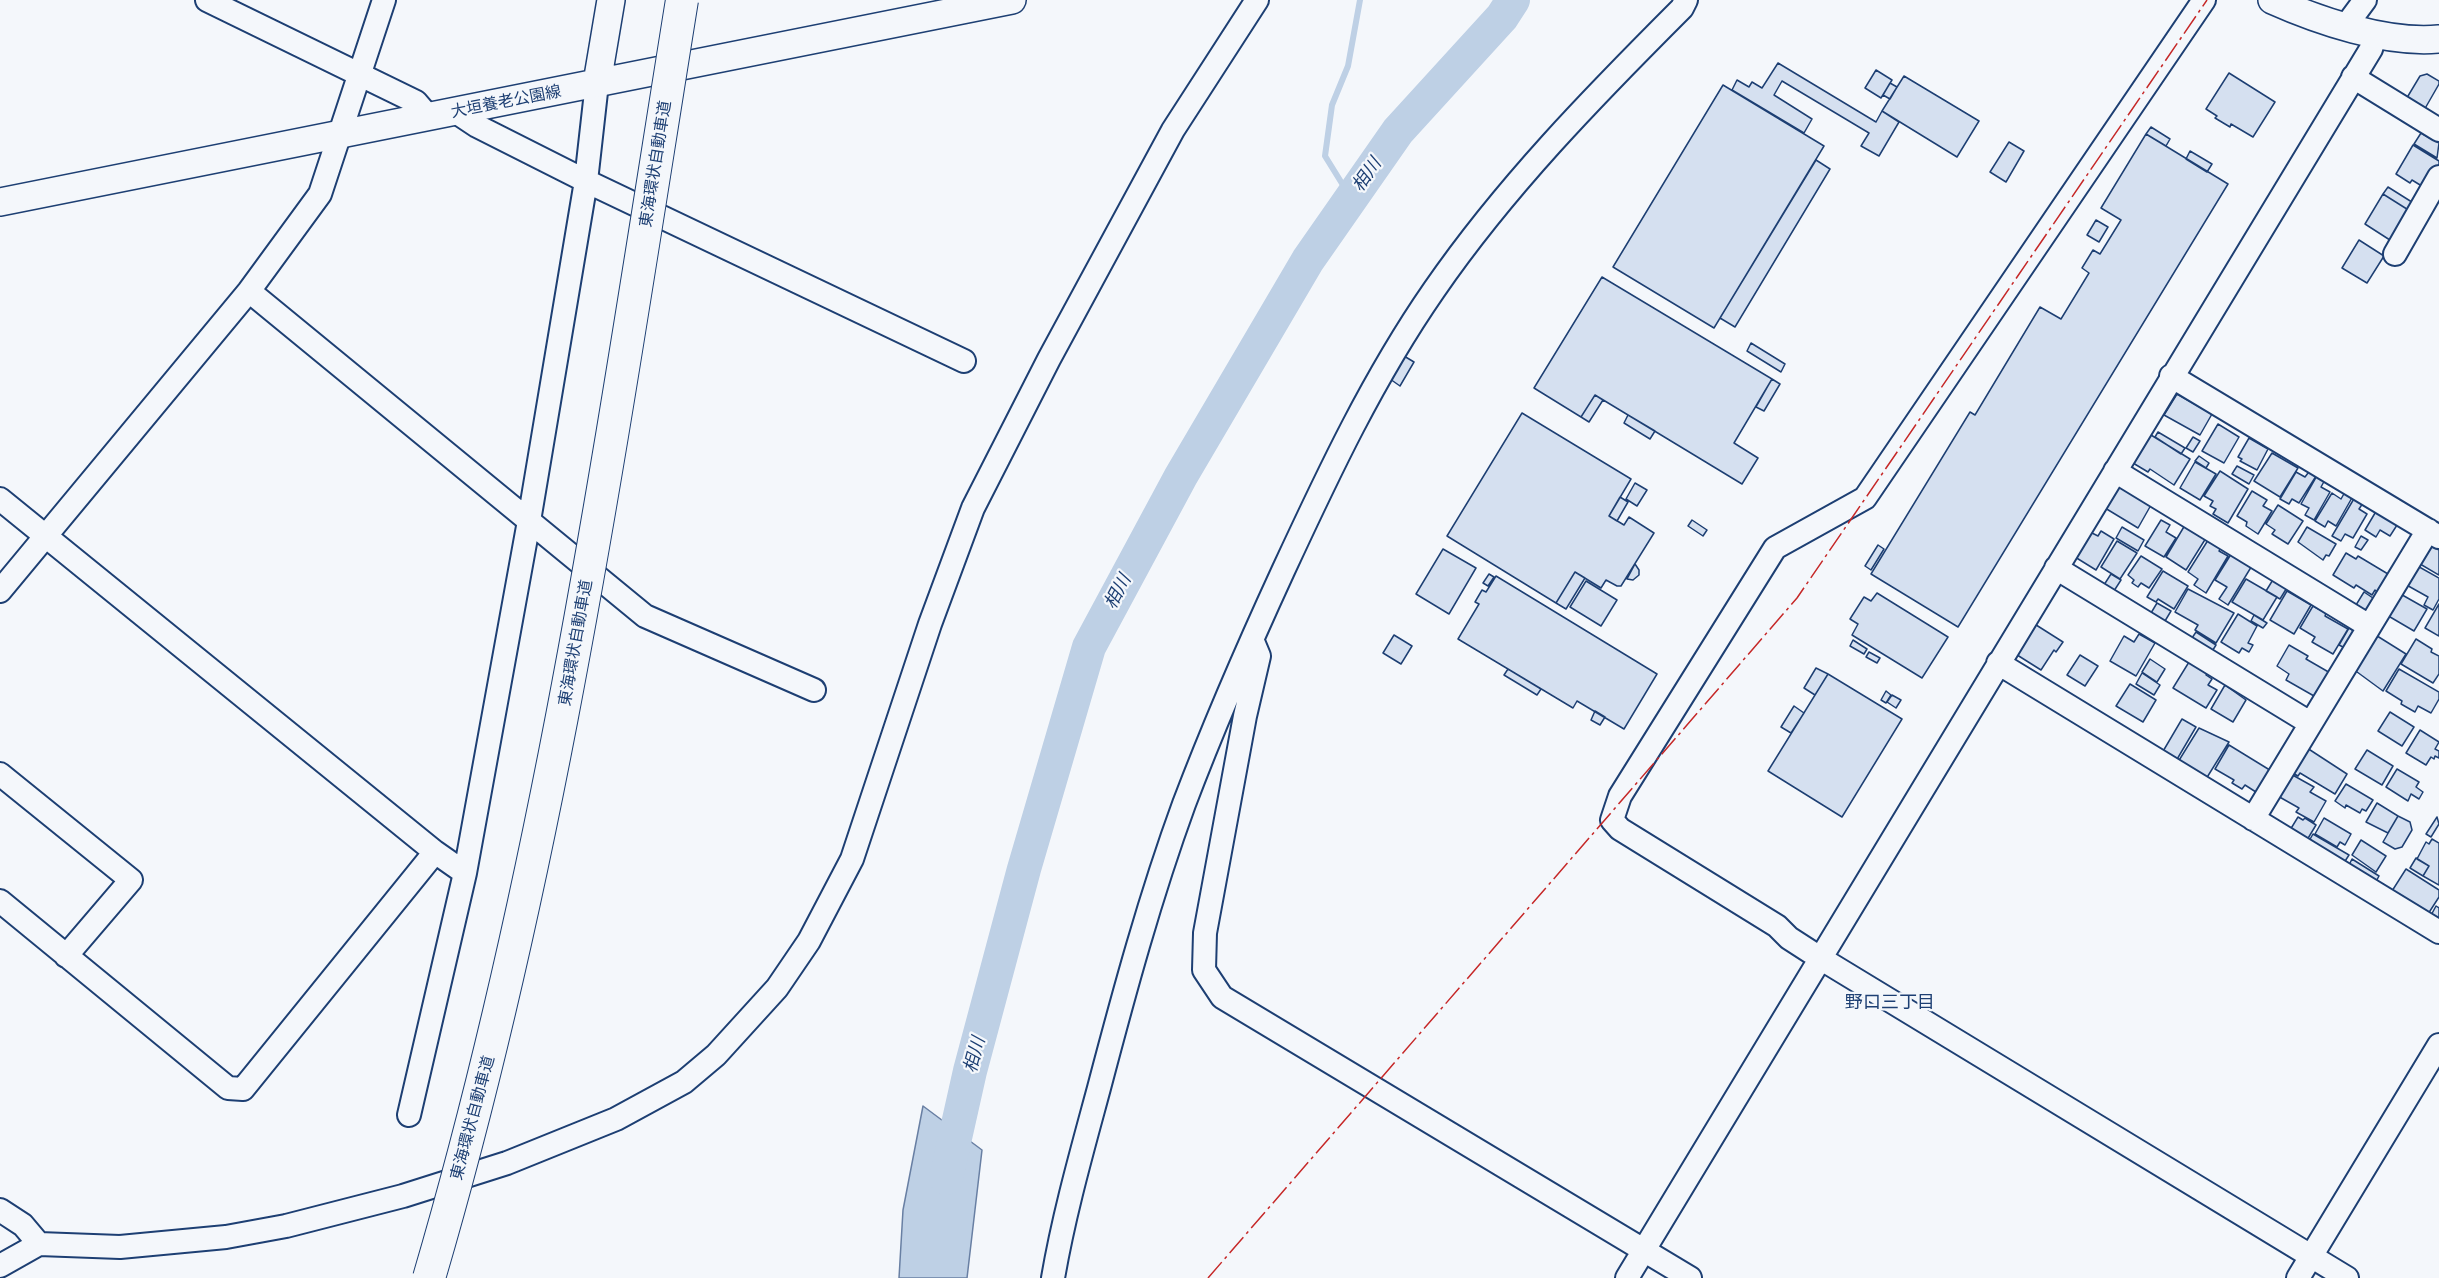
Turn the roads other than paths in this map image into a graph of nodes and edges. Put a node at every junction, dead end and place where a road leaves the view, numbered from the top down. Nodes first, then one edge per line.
1 (207, 0) edge
2 (384, 0) edge
3 (611, 0) edge
4 (682, 0) edge
5 (1012, 0) edge
6 (1257, 0) edge
7 (1686, 0) edge
8 (2204, 0) edge
9 (2365, 0) edge
10 (2283, 3) edge
11 (934, 7) edge
12 (2345, 27) junction
13 (2376, 33) junction
14 (2439, 39) edge
15 (358, 74) junction
16 (2353, 78) junction
17 (597, 83) junction
18 (456, 112) junction
19 (428, 116) junction
20 (2439, 130) edge
21 (341, 135) junction
22 (2439, 177) edge
23 (586, 181) junction
24 (0, 202) edge
25 (2396, 254) dead end
26 (249, 291) junction
27 (964, 361) dead end
28 (2171, 376) junction
29 (2115, 471) junction
30 (0, 499) edge
31 (529, 520) junction
32 (2434, 533) edge
33 (45, 536) junction
34 (2056, 568) junction
35 (0, 591) edge
36 (2369, 626) junction
37 (1252, 638) junction
38 (1998, 663) junction
39 (814, 690) dead end
40 (2310, 723) junction
41 (0, 774) edge
42 (2253, 819) junction
43 (435, 852) junction
44 (465, 873) junction
45 (0, 902) edge
46 (2439, 932) edge
47 (66, 956) junction
48 (1820, 958) junction
49 (2439, 1045) edge
50 (409, 1115) dead end
51 (0, 1210) edge
52 (39, 1244) junction
53 (1644, 1250) junction
54 (2311, 1256) junction
55 (0, 1266) edge
56 (429, 1278) edge
57 (1053, 1278) edge
58 (1627, 1278) edge
59 (1690, 1278) edge
60 (2298, 1278) edge
61 (2347, 1278) edge

1 - 15 street
2 - 15 street
3 - 17 main road
4 - 56 highway, 東海環状自動車道, bridge
5 - 11 main road, 大垣養老公園線
6 - 52 street
7 - 37 street
8 - 48 street
9 - 12 street
10 - 12 main road
11 - 17 main road, 大垣養老公園線
12 - 13 main road
13 - 14 main road
13 - 16 street
15 - 19 street
15 - 21 street
16 - 20 street
16 - 28 street
17 - 18 main road, 大垣養老公園線
17 - 23 street
18 - 19 main road, 大垣養老公園線
18 - 23 street
19 - 21 main road, 大垣養老公園線
21 - 24 main road, 大垣養老公園線
21 - 26 street
22 - 25 street
23 - 27 street
23 - 31 street
26 - 31 street
26 - 33 street
28 - 29 street
28 - 32 street
29 - 34 street
29 - 36 street
30 - 33 street
31 - 39 street
31 - 44 street
32 - 36 street
33 - 35 street
33 - 43 street
34 - 38 street
34 - 40 street
36 - 40 street
37 - 53 street
37 - 57 street
38 - 42 street
38 - 48 street
40 - 42 street
41 - 47 street
42 - 46 street
43 - 44 street
43 - 47 street
44 - 50 street
45 - 47 street
48 - 53 street
48 - 54 street
49 - 54 street
51 - 52 street
52 - 55 street
53 - 58 street
53 - 59 street
54 - 60 street
54 - 61 street

